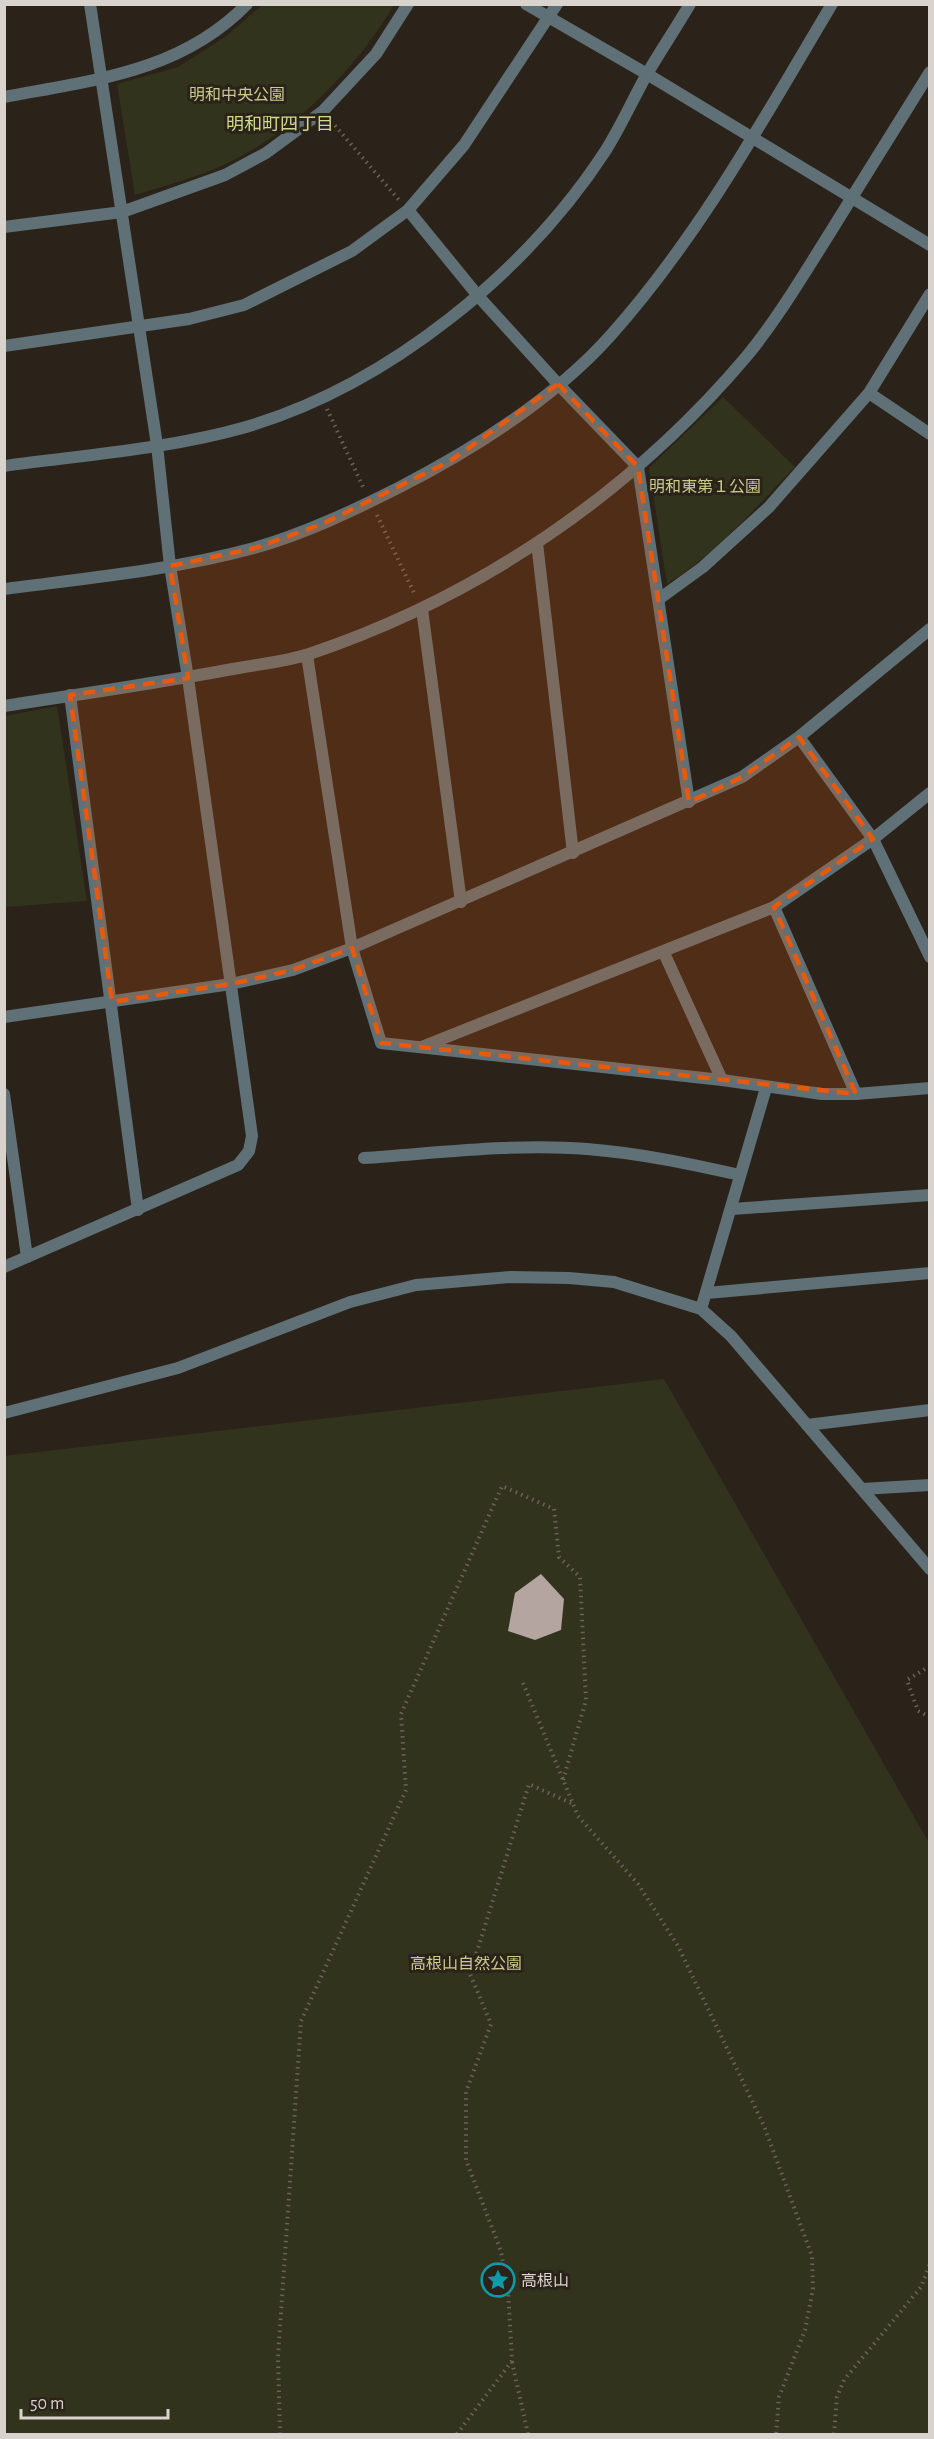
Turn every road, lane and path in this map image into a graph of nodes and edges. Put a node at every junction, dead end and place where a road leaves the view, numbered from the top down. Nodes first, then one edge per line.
1 (90, 4) edge
2 (408, 4) edge
3 (526, 4) edge
4 (557, 4) edge
5 (690, 4) edge
6 (832, 4) edge
7 (242, 7) edge
8 (549, 18) junction
9 (930, 72) edge
10 (647, 74) junction
11 (101, 79) junction
12 (4, 97) edge
13 (323, 111) junction
14 (752, 138) junction
15 (852, 198) junction
16 (408, 210) junction
17 (122, 212) junction
18 (4, 227) edge
19 (930, 245) edge
20 (930, 294) edge
21 (479, 297) junction
22 (138, 326) junction
23 (4, 346) edge
24 (558, 384) junction
25 (870, 393) junction
26 (930, 434) edge
27 (157, 445) junction
28 (4, 466) edge
29 (638, 467) junction
30 (537, 543) junction
31 (170, 566) junction
32 (4, 589) edge
33 (659, 599) junction
34 (422, 609) junction
35 (930, 629) edge
36 (307, 655) junction
37 (188, 678) junction
38 (70, 695) junction
39 (4, 706) edge
40 (799, 737) junction
41 (930, 793) edge
42 (689, 802) junction
43 (873, 839) junction
44 (573, 853) junction
45 (461, 902) junction
46 (774, 908) junction
47 (352, 948) junction
48 (664, 953) junction
49 (930, 957) edge
50 (231, 984) junction
51 (112, 1002) junction
52 (4, 1017) edge
53 (420, 1047) junction
54 (722, 1080) junction
55 (766, 1088) junction
56 (930, 1088) edge
57 (4, 1094) edge
58 (855, 1094) junction
59 (364, 1158) dead end
60 (740, 1175) junction
61 (930, 1195) edge
62 (732, 1209) junction
63 (138, 1210) junction
64 (27, 1257) junction
65 (4, 1267) edge
66 (930, 1273) edge
67 (707, 1293) junction
68 (701, 1309) junction
69 (930, 1410) edge
70 (4, 1413) edge
71 (807, 1425) junction
72 (930, 1485) edge
73 (862, 1489) junction
74 (930, 1569) edge
75 (930, 1666) edge
76 (524, 1683) dead end
77 (930, 1717) edge
78 (563, 1780) junction
79 (573, 1804) junction
80 (930, 2265) edge
81 (512, 2361) junction
82 (280, 2434) edge
83 (457, 2434) edge
84 (528, 2434) edge
85 (776, 2434) edge
86 (834, 2434) edge

1 - 11 street
2 - 13 street
3 - 8 street
4 - 8 street
5 - 10 street
6 - 14 street
7 - 11 street
8 - 10 street
8 - 16 street
9 - 15 street
10 - 14 street
10 - 21 street
11 - 12 street
11 - 17 street
13 - 16 path
13 - 17 street
14 - 15 street
14 - 24 street
15 - 19 street
15 - 29 street
16 - 21 street
16 - 22 street
17 - 18 street
17 - 22 street
20 - 25 street
21 - 24 street
21 - 27 street
22 - 23 street
22 - 27 street
24 - 29 street
24 - 31 street
25 - 26 street
25 - 33 street
27 - 28 street
27 - 31 street
29 - 30 street
29 - 33 street
30 - 34 street
30 - 44 street
31 - 32 street
31 - 37 street
33 - 42 street
34 - 36 street
34 - 45 street
35 - 40 street
36 - 37 street
36 - 47 street
37 - 38 street
37 - 50 street
38 - 39 street
38 - 51 street
40 - 42 street
40 - 43 street
41 - 43 street
42 - 44 street
43 - 46 street
43 - 49 street
44 - 45 street
45 - 47 street
46 - 48 street
46 - 58 street
47 - 50 street
47 - 53 street
48 - 53 street
48 - 54 street
50 - 51 street
50 - 63 street
51 - 52 street
51 - 63 street
53 - 54 street
54 - 55 street
55 - 58 street
55 - 60 street
56 - 58 street
57 - 64 street
59 - 60 street
60 - 62 street
61 - 62 street
62 - 67 street
63 - 64 street
64 - 65 street
66 - 67 street
67 - 68 street
68 - 70 street
68 - 71 street
69 - 71 street
71 - 73 street
72 - 73 street
73 - 74 street
75 - 77 path
76 - 78 path
78 - 79 path
78 - 82 path
79 - 81 path
79 - 85 path
80 - 86 path
81 - 83 path
81 - 84 path

